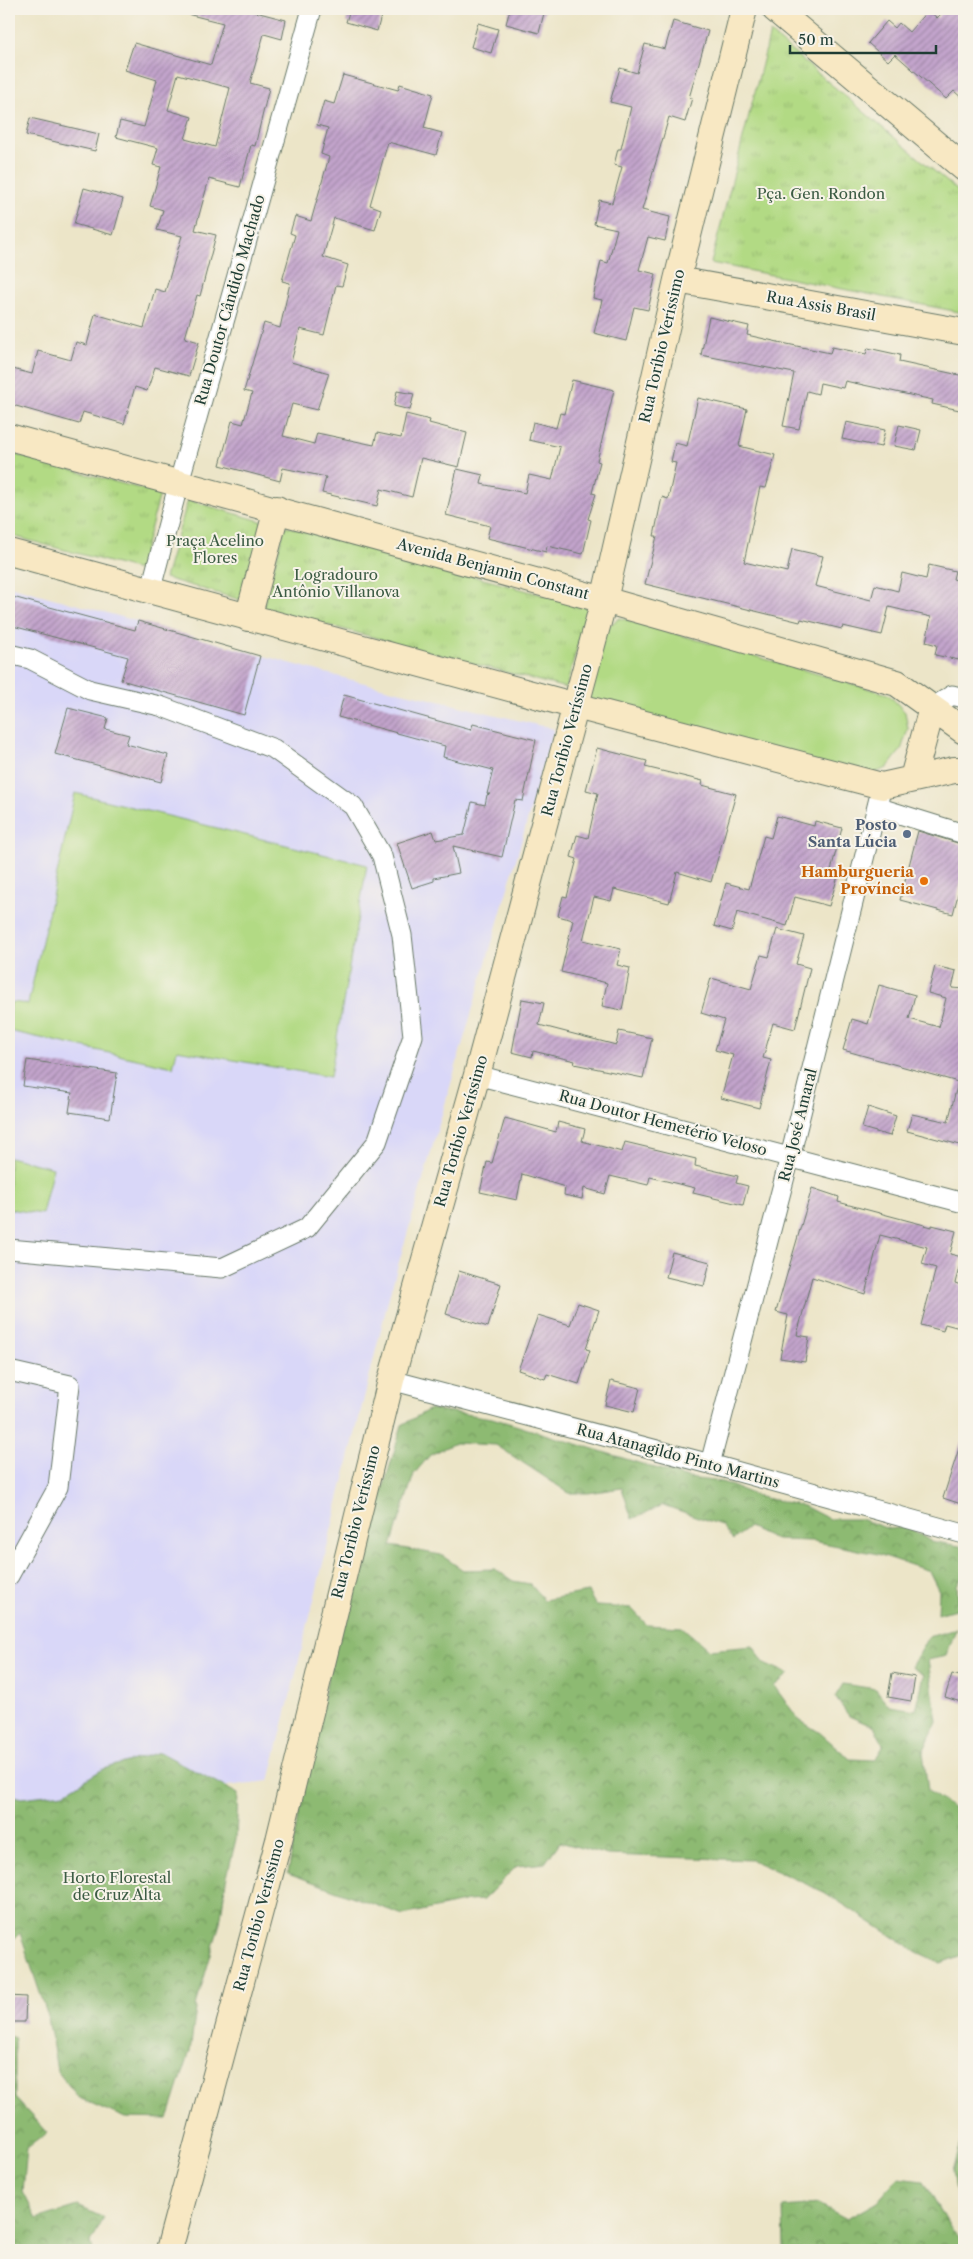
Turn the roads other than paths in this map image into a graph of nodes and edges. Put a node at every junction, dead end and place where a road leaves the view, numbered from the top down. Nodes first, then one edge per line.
1 (312, 9) edge
2 (744, 9) edge
3 (775, 9) edge
4 (964, 168) edge
5 (677, 280) junction
6 (964, 332) edge
7 (9, 437) edge
8 (179, 482) junction
9 (277, 509) junction
10 (9, 552) edge
11 (150, 592) junction
12 (604, 600) junction
13 (248, 618) junction
14 (9, 654) edge
15 (964, 698) edge
16 (576, 706) junction
17 (932, 708) junction
18 (964, 731) edge
19 (964, 770) edge
20 (913, 778) junction
21 (879, 796) junction
22 (964, 834) edge
23 (477, 1075) junction
24 (790, 1157) junction
25 (964, 1203) edge
26 (9, 1248) edge
27 (9, 1371) edge
28 (391, 1380) junction
29 (710, 1464) junction
30 (964, 1534) edge
31 (9, 1576) edge
32 (169, 2250) edge

1 - 8 street, Rua Doutor Cândido Machado
2 - 5 main road, Rua Toríbio Veríssimo
3 - 4 main road
5 - 6 main road, Rua Assis Brasil
5 - 12 main road, Rua Toríbio Veríssimo
7 - 8 main road, Avenida Benjamin Constant
8 - 9 main road, Avenida Benjamin Constant
8 - 11 street, Rua Doutor Cândido Machado
9 - 12 main road, Avenida Benjamin Constant
9 - 13 main road
10 - 11 main road
11 - 13 main road
12 - 16 main road, Rua Toríbio Veríssimo
12 - 17 main road, Avenida Benjamin Constant
13 - 16 main road
14 - 26 street
15 - 17 street
16 - 21 main road
16 - 23 main road, Rua Toríbio Veríssimo
17 - 18 main road, Avenida Benjamin Constant
17 - 20 main road
19 - 20 main road
20 - 21 main road
21 - 22 street
21 - 24 street, Rua José Amaral
23 - 24 street, Rua Doutor Hemetério Veloso
23 - 28 main road, Rua Toríbio Veríssimo
24 - 25 street, Rua Doutor Hemetério Veloso
24 - 29 street, Rua José Amaral
27 - 31 street
28 - 29 street, Rua Atanagildo Pinto Martins
28 - 32 main road, Rua Toríbio Veríssimo
29 - 30 street, Rua Atanagildo Pinto Martins

